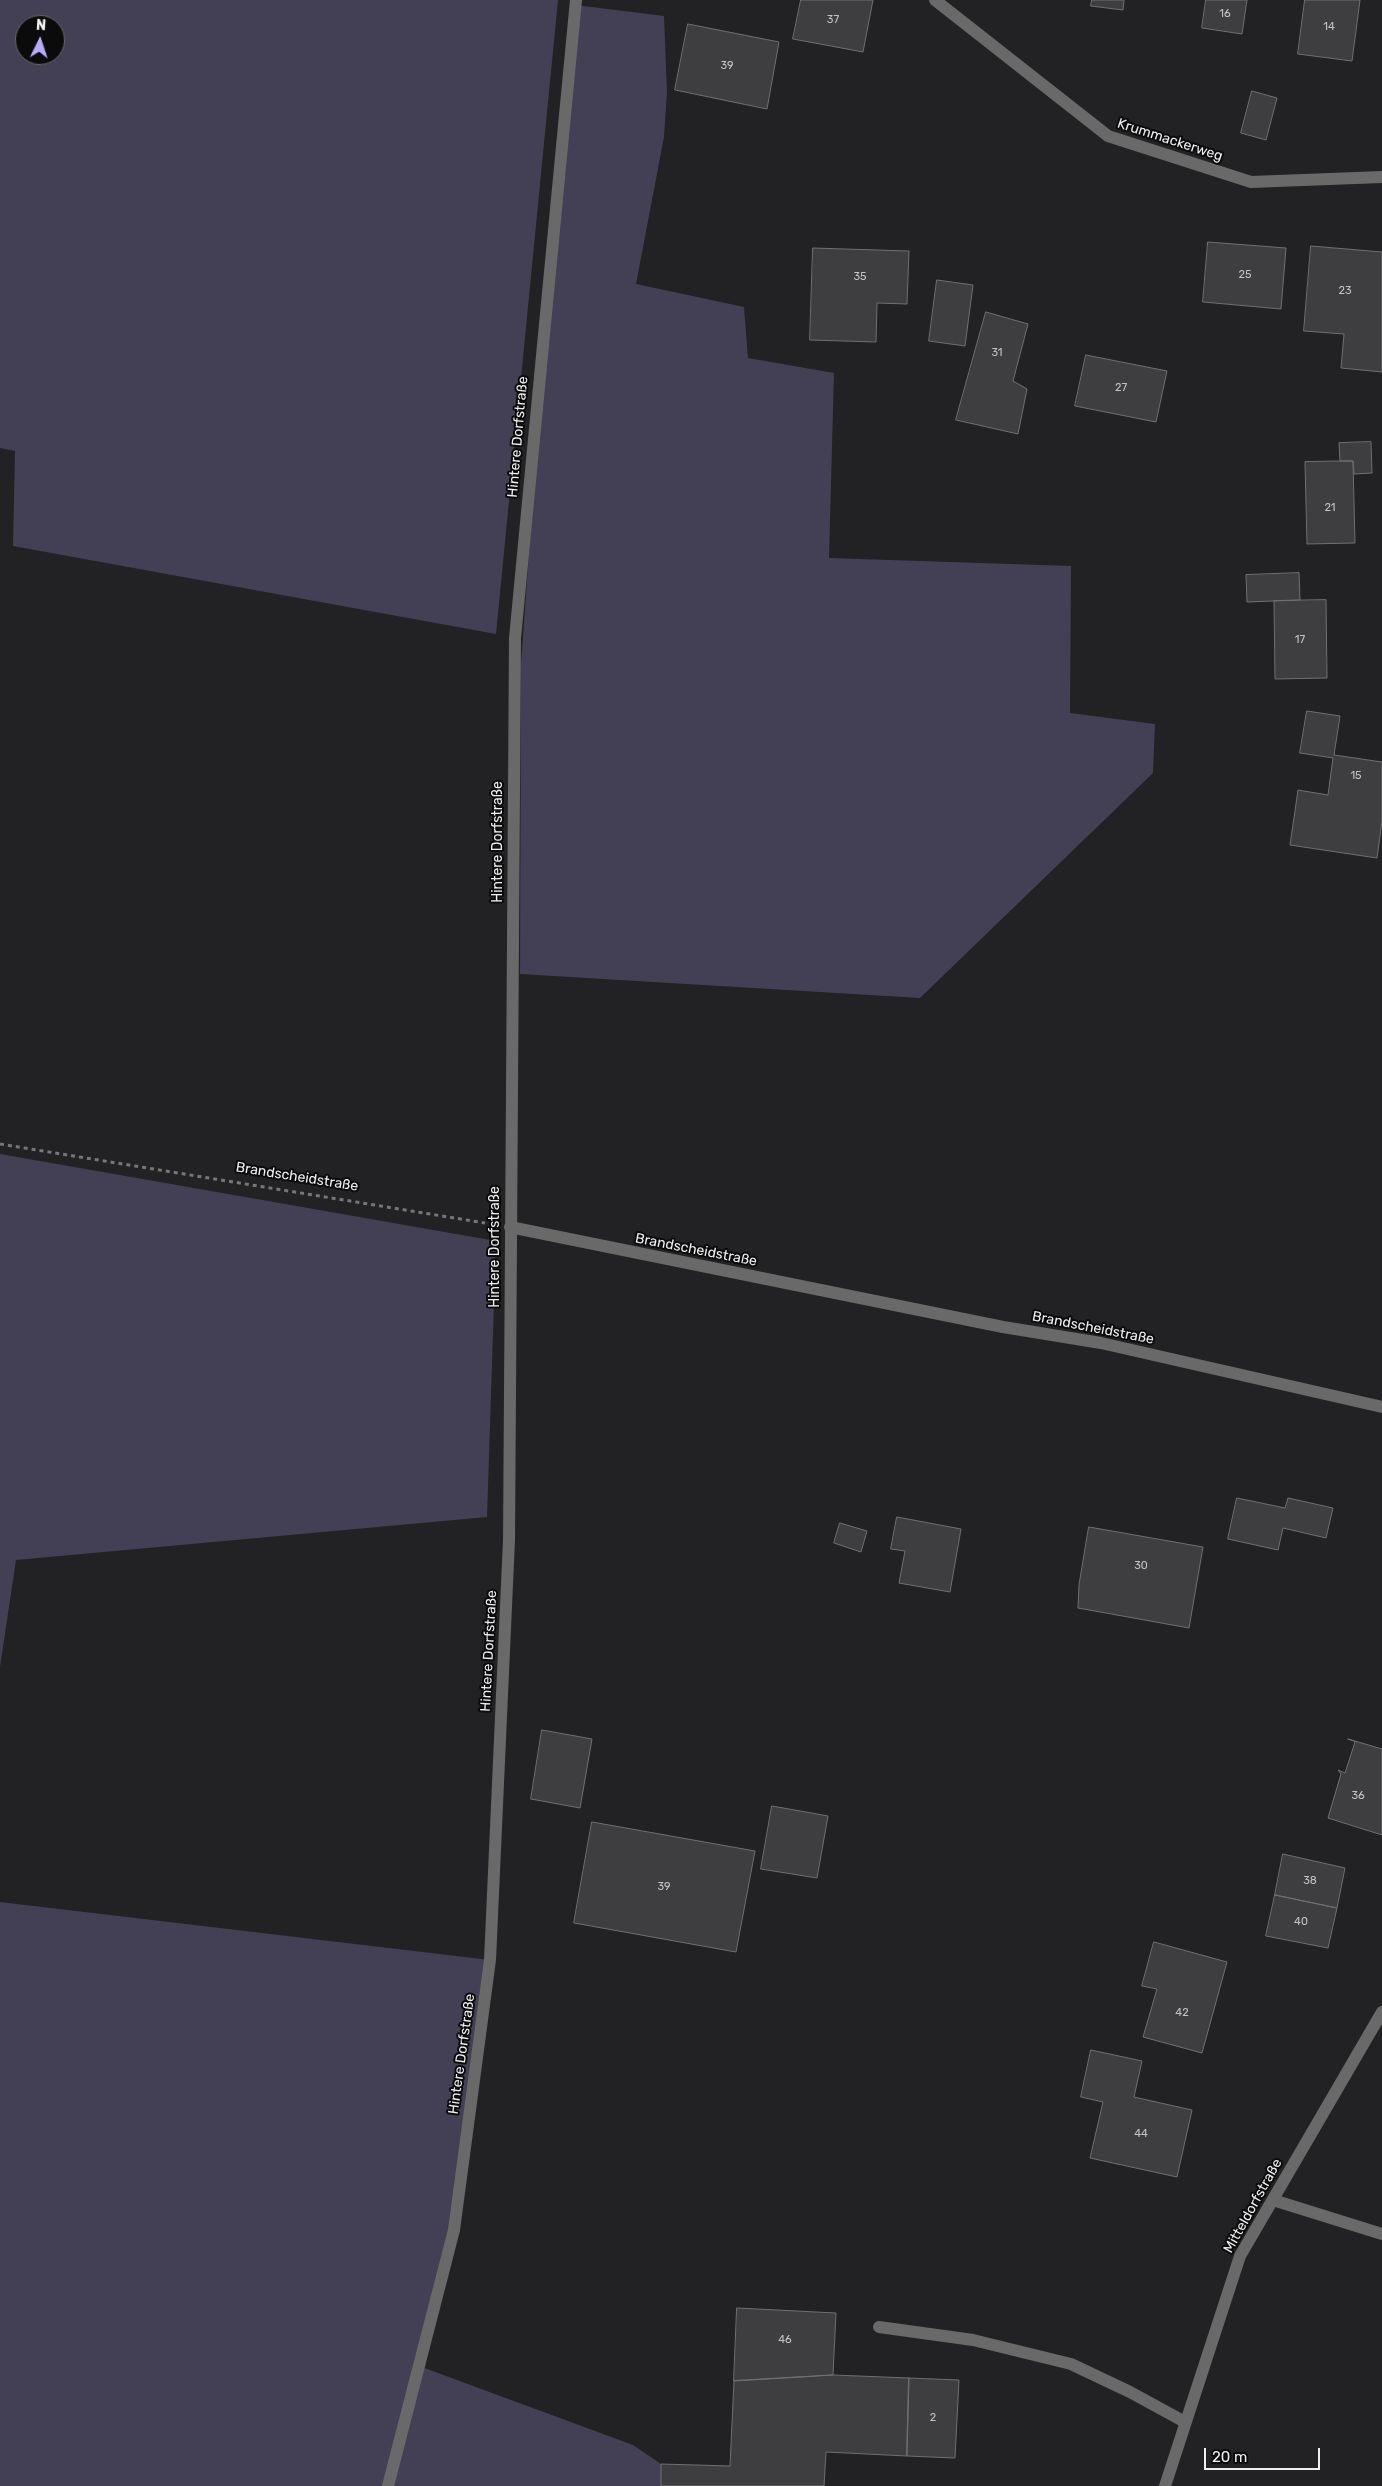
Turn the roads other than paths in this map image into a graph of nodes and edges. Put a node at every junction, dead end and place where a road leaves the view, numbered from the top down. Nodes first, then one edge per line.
1 (576, 0) edge
2 (935, 0) edge
3 (1382, 177) edge
4 (510, 1228) junction
5 (1382, 1407) edge
6 (1382, 2012) edge
7 (1273, 2200) junction
8 (1382, 2234) edge
9 (879, 2327) dead end
10 (1185, 2422) junction
11 (388, 2486) edge
12 (1165, 2486) edge

1 - 4 street, Hintere Dorfstraße
2 - 3 street, Krummackerweg
4 - 5 street, Brandscheidstraße
4 - 11 street, Hintere Dorfstraße
6 - 7 street, Mitteldorfstraße
7 - 8 street
7 - 10 street, Mitteldorfstraße
9 - 10 street
10 - 12 street, Mitteldorfstraße

